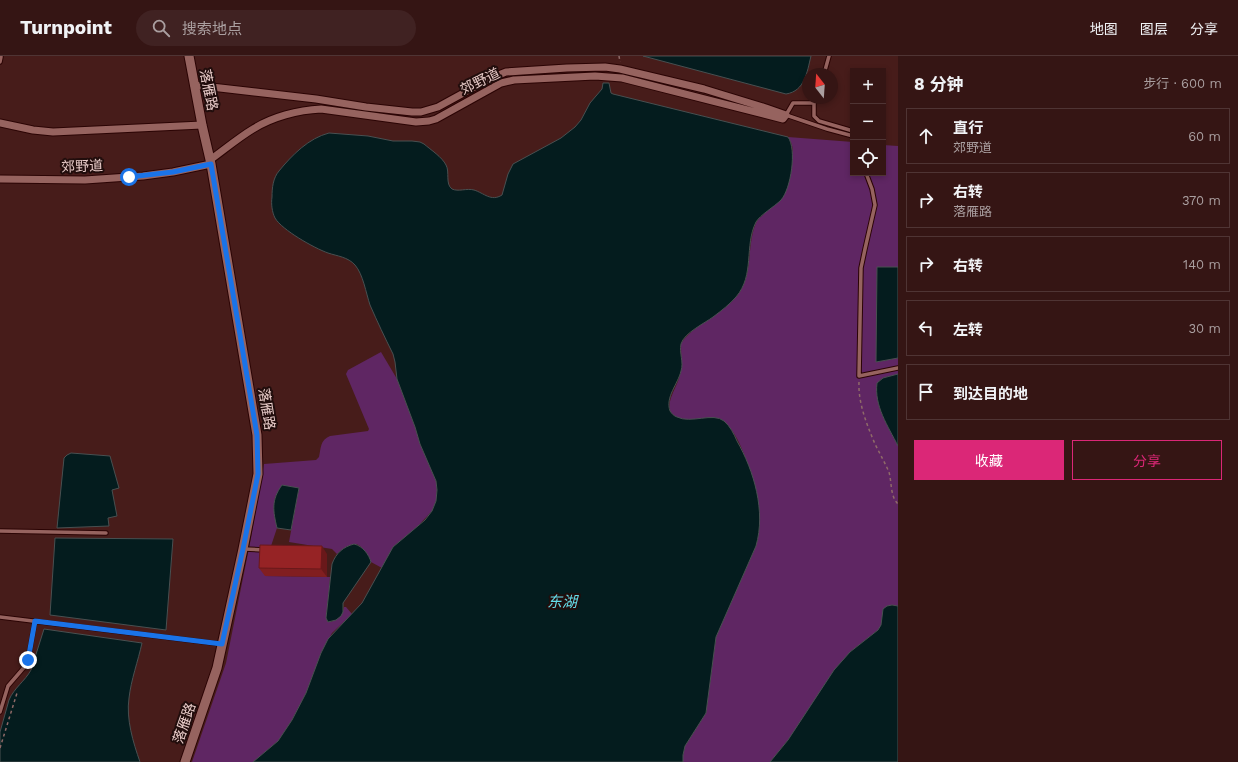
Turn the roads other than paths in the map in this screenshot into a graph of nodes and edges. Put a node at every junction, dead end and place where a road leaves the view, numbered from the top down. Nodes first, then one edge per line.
1 (189, 56) edge
2 (829, 56) edge
3 (1, 57) edge
4 (0, 62) edge
5 (826, 68) edge
6 (194, 85) junction
7 (802, 103) edge
8 (814, 104) edge
9 (786, 115) junction
10 (0, 123) edge
11 (202, 126) junction
12 (850, 130) edge
13 (850, 135) edge
14 (210, 162) junction
15 (867, 176) edge
16 (0, 179) edge
17 (898, 368) edge
18 (0, 531) edge
19 (106, 533) dead end
20 (243, 549) junction
21 (266, 550) edge
22 (0, 617) edge
23 (35, 621) junction
24 (222, 644) junction
25 (0, 712) edge
26 (185, 762) edge

1 - 6 street, 落雁路
2 - 5 lane
3 - 4 lane
6 - 9 street
6 - 11 street, 落雁路
7 - 9 lane
8 - 12 lane
9 - 13 lane
9 - 14 street, 郊野道
10 - 11 street
11 - 14 street, 落雁路
14 - 16 street, 郊野道
14 - 20 street, 落雁路
15 - 17 lane
18 - 19 lane
20 - 21 lane
20 - 24 street, 落雁路
22 - 23 lane
23 - 24 lane
23 - 25 lane
24 - 26 street, 落雁路

